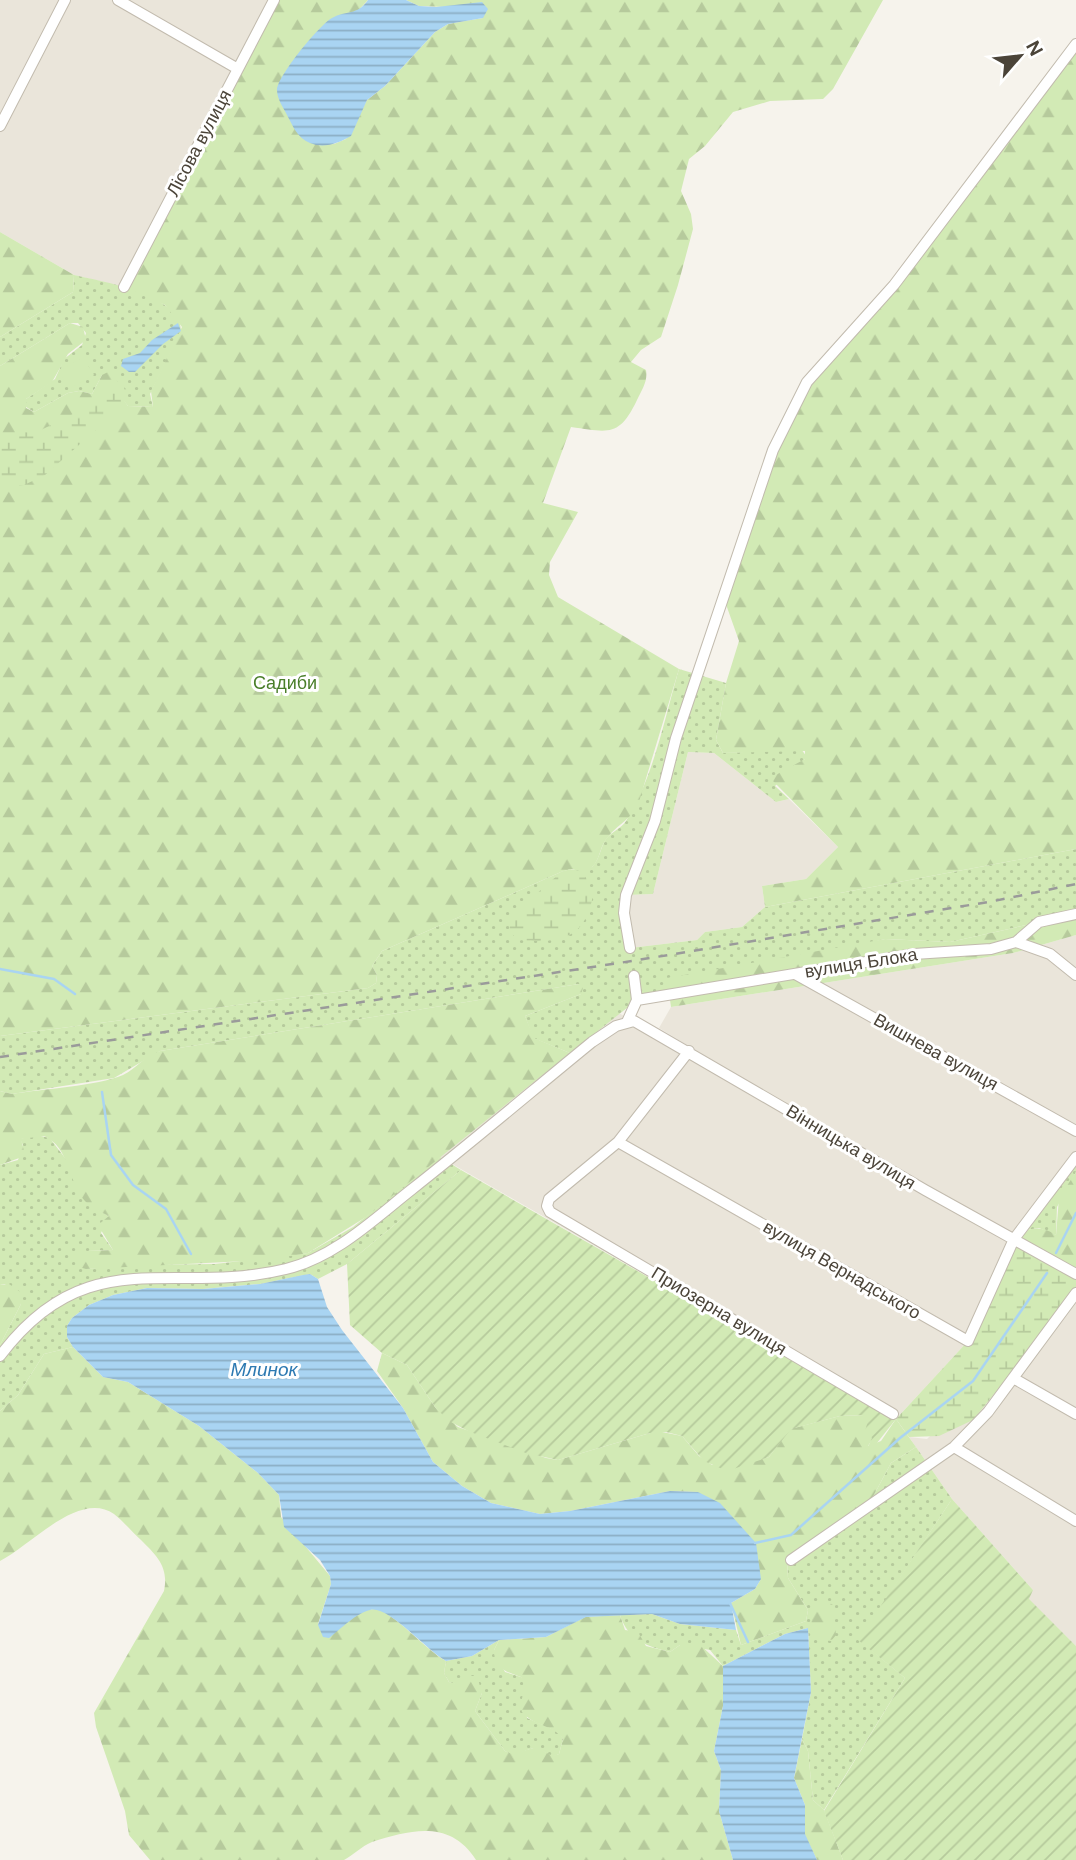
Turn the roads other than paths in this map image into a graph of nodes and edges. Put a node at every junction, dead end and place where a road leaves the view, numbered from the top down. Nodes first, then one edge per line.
1 (65, 0) edge
2 (118, 0) edge
3 (274, 0) edge
4 (1076, 44) edge
5 (238, 69) junction
6 (0, 126) edge
7 (124, 287) dead end
8 (1076, 914) edge
9 (1016, 942) junction
10 (630, 948) dead end
11 (796, 974) junction
12 (1076, 975) edge
13 (634, 976) dead end
14 (637, 1000) junction
15 (627, 1022) junction
16 (689, 1051) junction
17 (1076, 1131) edge
18 (618, 1142) junction
19 (1076, 1157) edge
20 (1014, 1239) junction
21 (1076, 1274) edge
22 (1076, 1293) edge
23 (0, 1356) edge
24 (1013, 1378) junction
25 (893, 1414) dead end
26 (1076, 1414) edge
27 (954, 1447) junction
28 (1076, 1521) edge
29 (791, 1560) dead end

1 - 6 street
2 - 5 street
3 - 5 street, Лісова вулиця
4 - 10 street
5 - 7 street, Лісова вулиця
8 - 9 street
9 - 11 street, вулиця Блока
9 - 12 street
11 - 14 street, вулиця Блока
11 - 17 street, Вишнева вулиця
13 - 14 street
14 - 15 street
15 - 16 street, Вінницька вулиця
15 - 23 street
16 - 18 street
16 - 20 street, Вінницька вулиця
18 - 20 street, вулиця Вернадського
18 - 25 street, Приозерна вулиця
19 - 20 street
20 - 21 street, Вінницька вулиця
22 - 24 street
24 - 26 street
24 - 27 street
27 - 28 street
27 - 29 street

